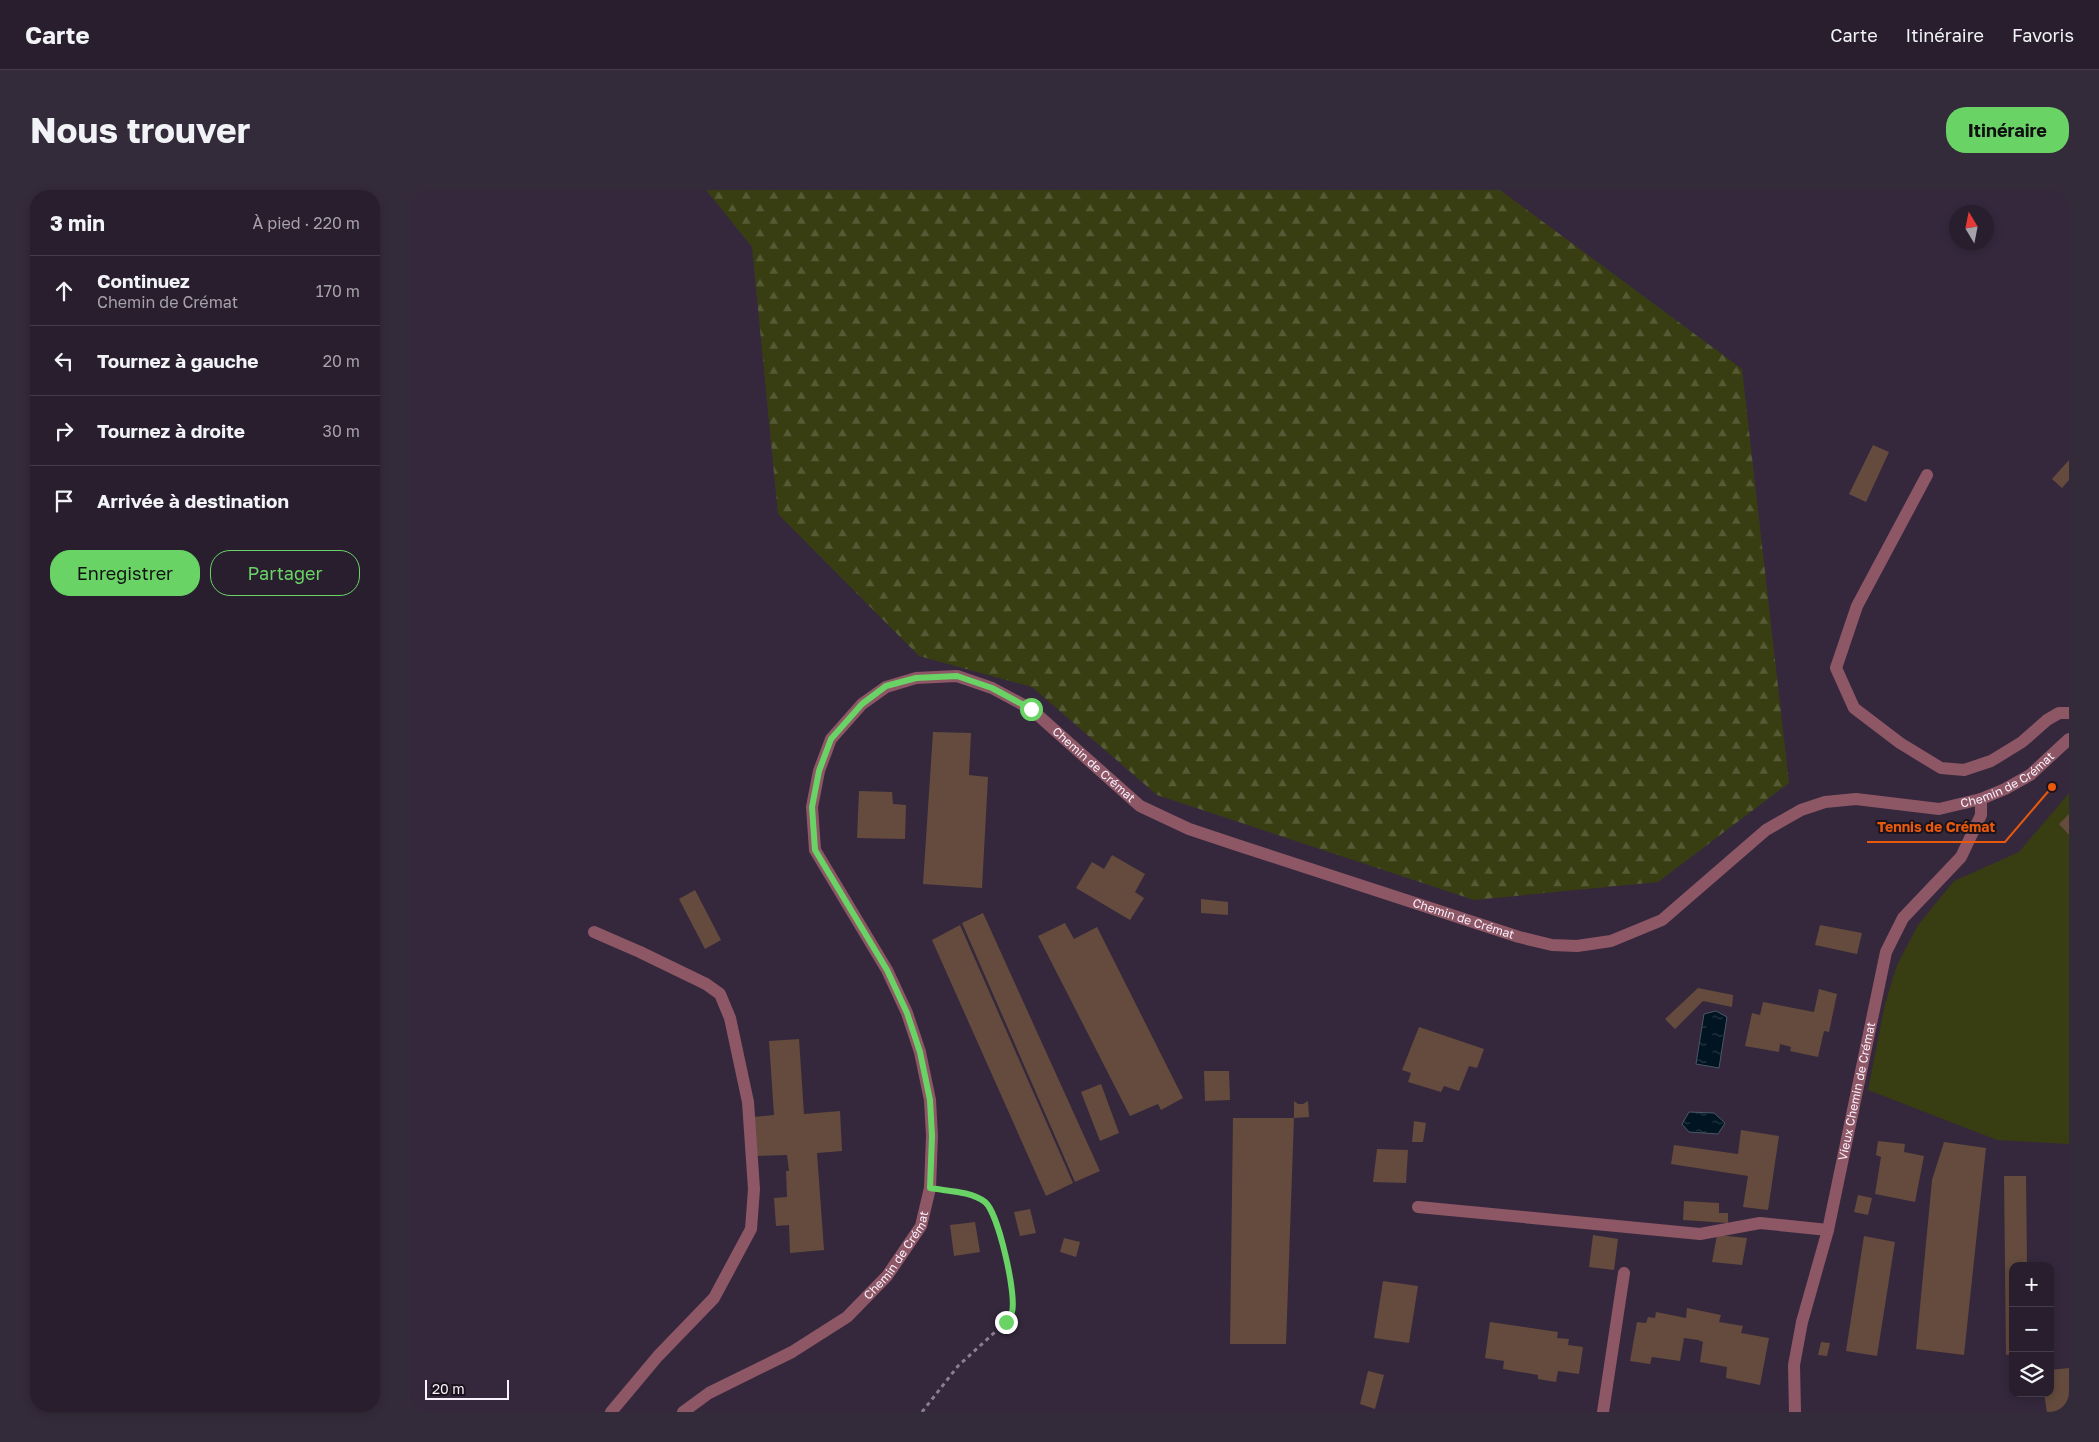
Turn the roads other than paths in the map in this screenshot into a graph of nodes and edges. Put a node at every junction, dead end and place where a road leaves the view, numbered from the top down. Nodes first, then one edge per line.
1 (1927, 475) dead end
2 (2069, 713) edge
3 (2069, 739) edge
4 (1981, 799) junction
5 (594, 932) dead end
6 (1418, 1207) dead end
7 (1828, 1230) junction
8 (1624, 1273) dead end
9 (611, 1412) edge
10 (683, 1412) edge
11 (1603, 1412) edge
12 (1795, 1412) edge

1 - 2 street
3 - 4 street, Chemin de Crémat
4 - 7 street, Vieux Chemin de Crémat
4 - 10 street, Chemin de Crémat
5 - 9 street
6 - 7 street
7 - 12 street, Vieux Chemin de Crémat
8 - 11 street

